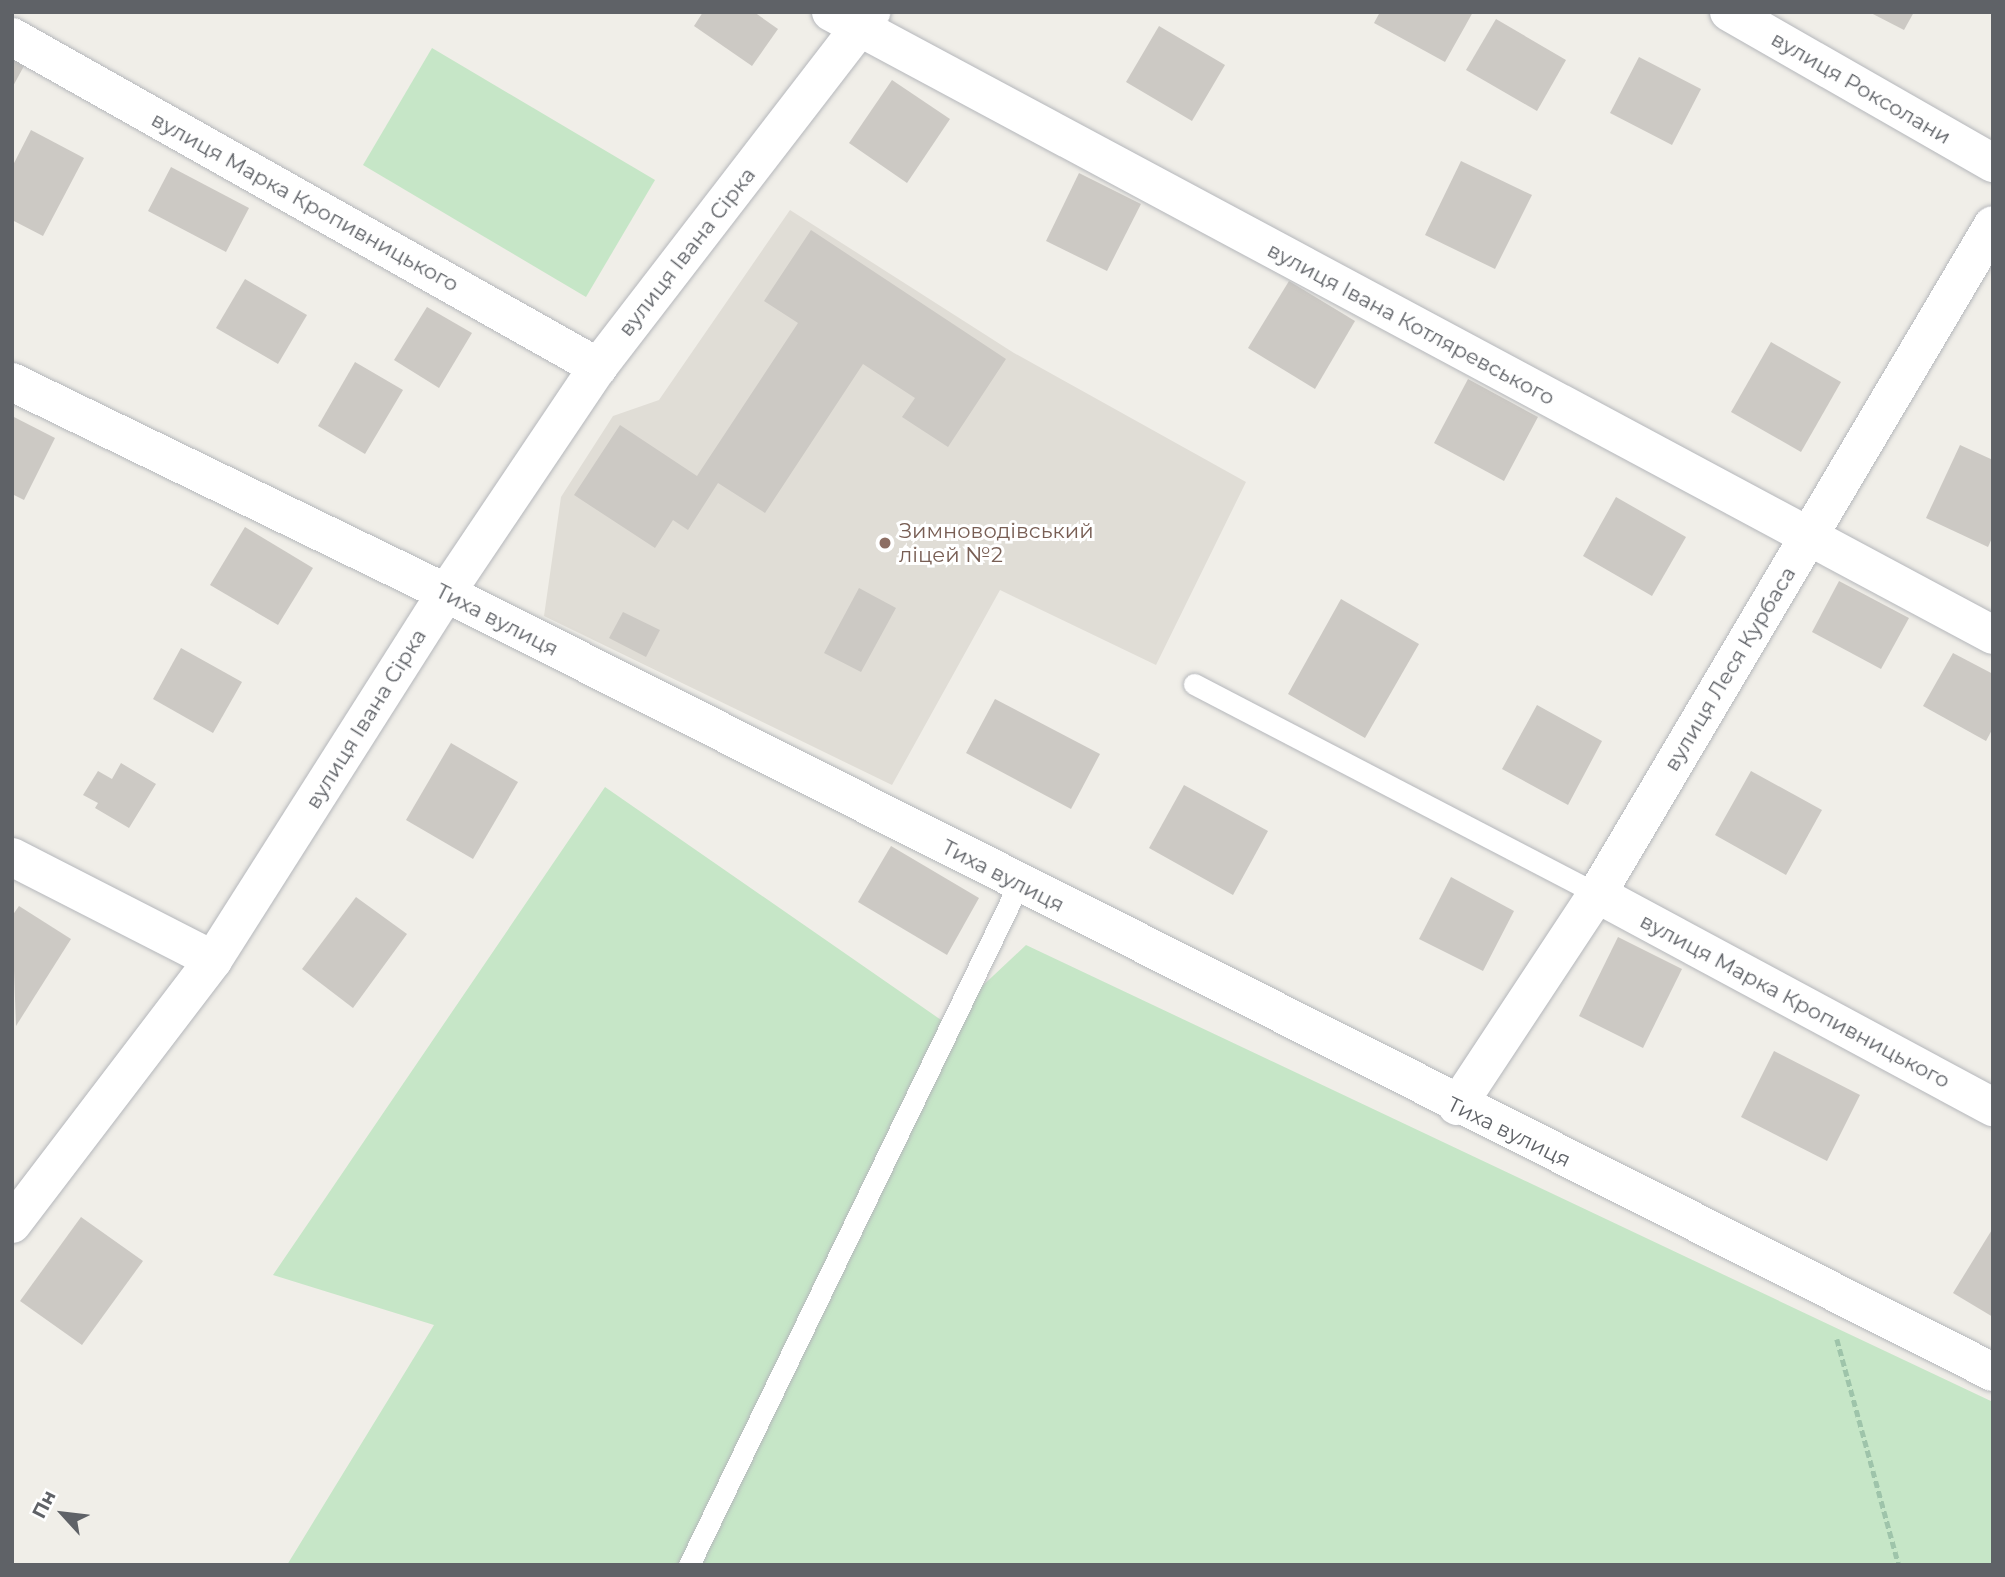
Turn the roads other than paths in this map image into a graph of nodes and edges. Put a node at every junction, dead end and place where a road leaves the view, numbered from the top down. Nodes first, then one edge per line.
1 (1729, 12) edge
2 (854, 18) edge
3 (12, 37) edge
4 (1993, 163) edge
5 (1993, 225) edge
6 (598, 367) junction
7 (12, 382) edge
8 (1808, 536) junction
9 (446, 593) junction
10 (1993, 635) edge
11 (1194, 684) dead end
12 (12, 857) edge
13 (1018, 884) junction
14 (1597, 894) junction
15 (213, 960) junction
16 (1457, 1106) junction
17 (1993, 1107) edge
18 (12, 1224) edge
19 (1993, 1372) edge
20 (689, 1565) edge

1 - 4 street, вулиця Роксолани
2 - 6 street, вулиця Івана Сірка
2 - 8 street, вулиця Івана Котляревського
3 - 6 street, вулиця Марка Кропивницького
5 - 8 street, вулиця Леся Курбаса
6 - 9 street, вулиця Івана Сірка
7 - 9 street, Тиха вулиця
8 - 10 street, вулиця Івана Котляревського
8 - 14 street, вулиця Леся Курбаса
9 - 13 street, Тиха вулиця
9 - 15 street, вулиця Івана Сірка
11 - 14 lane
12 - 15 street
13 - 16 street, Тиха вулиця
13 - 20 lane
14 - 16 street, вулиця Леся Курбаса
14 - 17 street, вулиця Марка Кропивницького
15 - 18 street, вулиця Івана Сірка
16 - 19 street, Тиха вулиця

